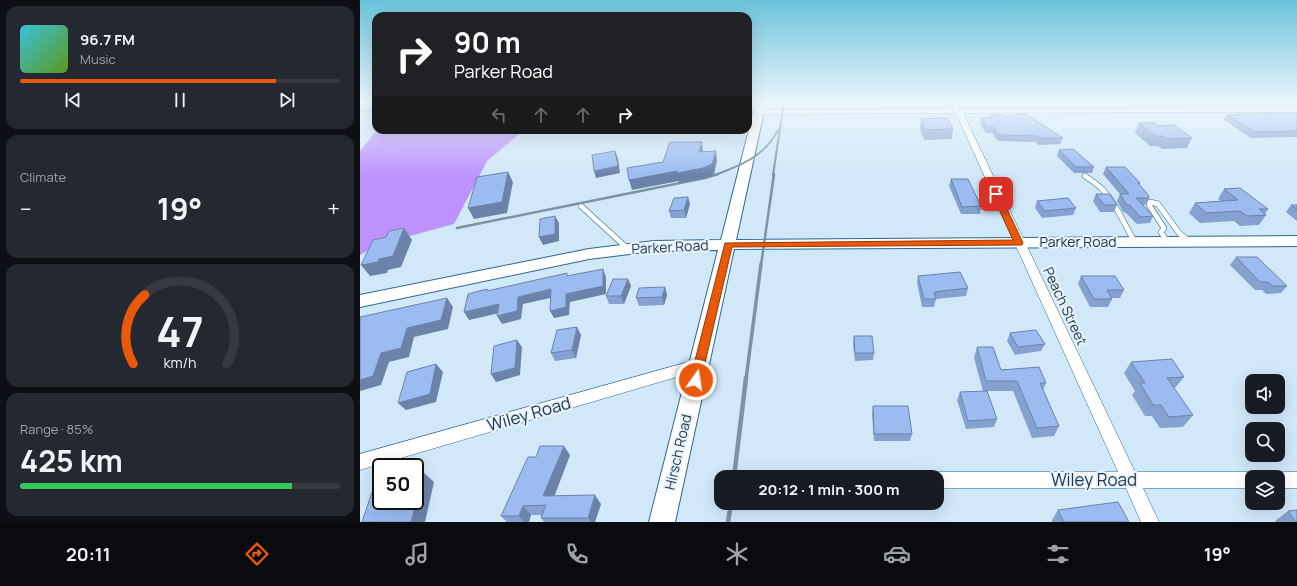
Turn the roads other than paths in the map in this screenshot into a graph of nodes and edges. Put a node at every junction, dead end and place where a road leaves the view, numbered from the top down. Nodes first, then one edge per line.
1 (756, 126) edge
2 (965, 126) edge
3 (1085, 176) dead end
4 (581, 206) dead end
5 (1297, 240) edge
6 (1135, 242) junction
7 (1167, 242) junction
8 (1189, 242) junction
9 (1019, 243) junction
10 (728, 245) junction
11 (629, 249) junction
12 (360, 301) edge
13 (699, 365) junction
14 (360, 462) edge
15 (944, 480) edge
16 (1130, 480) junction
17 (1245, 480) edge
18 (1285, 480) edge
19 (1297, 480) edge
20 (662, 522) edge
21 (1150, 522) edge

1 - 10 main road, Hirsch Road
2 - 9 street, Peach Street
3 - 6 lane
4 - 11 lane
5 - 8 main road, Parker Road
6 - 7 main road, Parker Road
6 - 9 main road, Parker Road
7 - 8 main road, Parker Road
7 - 8 lane
9 - 10 main road, Parker Road
9 - 16 street, Peach Street
10 - 11 main road, Parker Road
10 - 13 main road, Hirsch Road
11 - 12 main road, Parker Road
13 - 14 street, Wiley Road
13 - 20 main road, Hirsch Road
15 - 16 street, Wiley Road
16 - 17 street, Wiley Road
16 - 21 street, Peach Street
18 - 19 street

